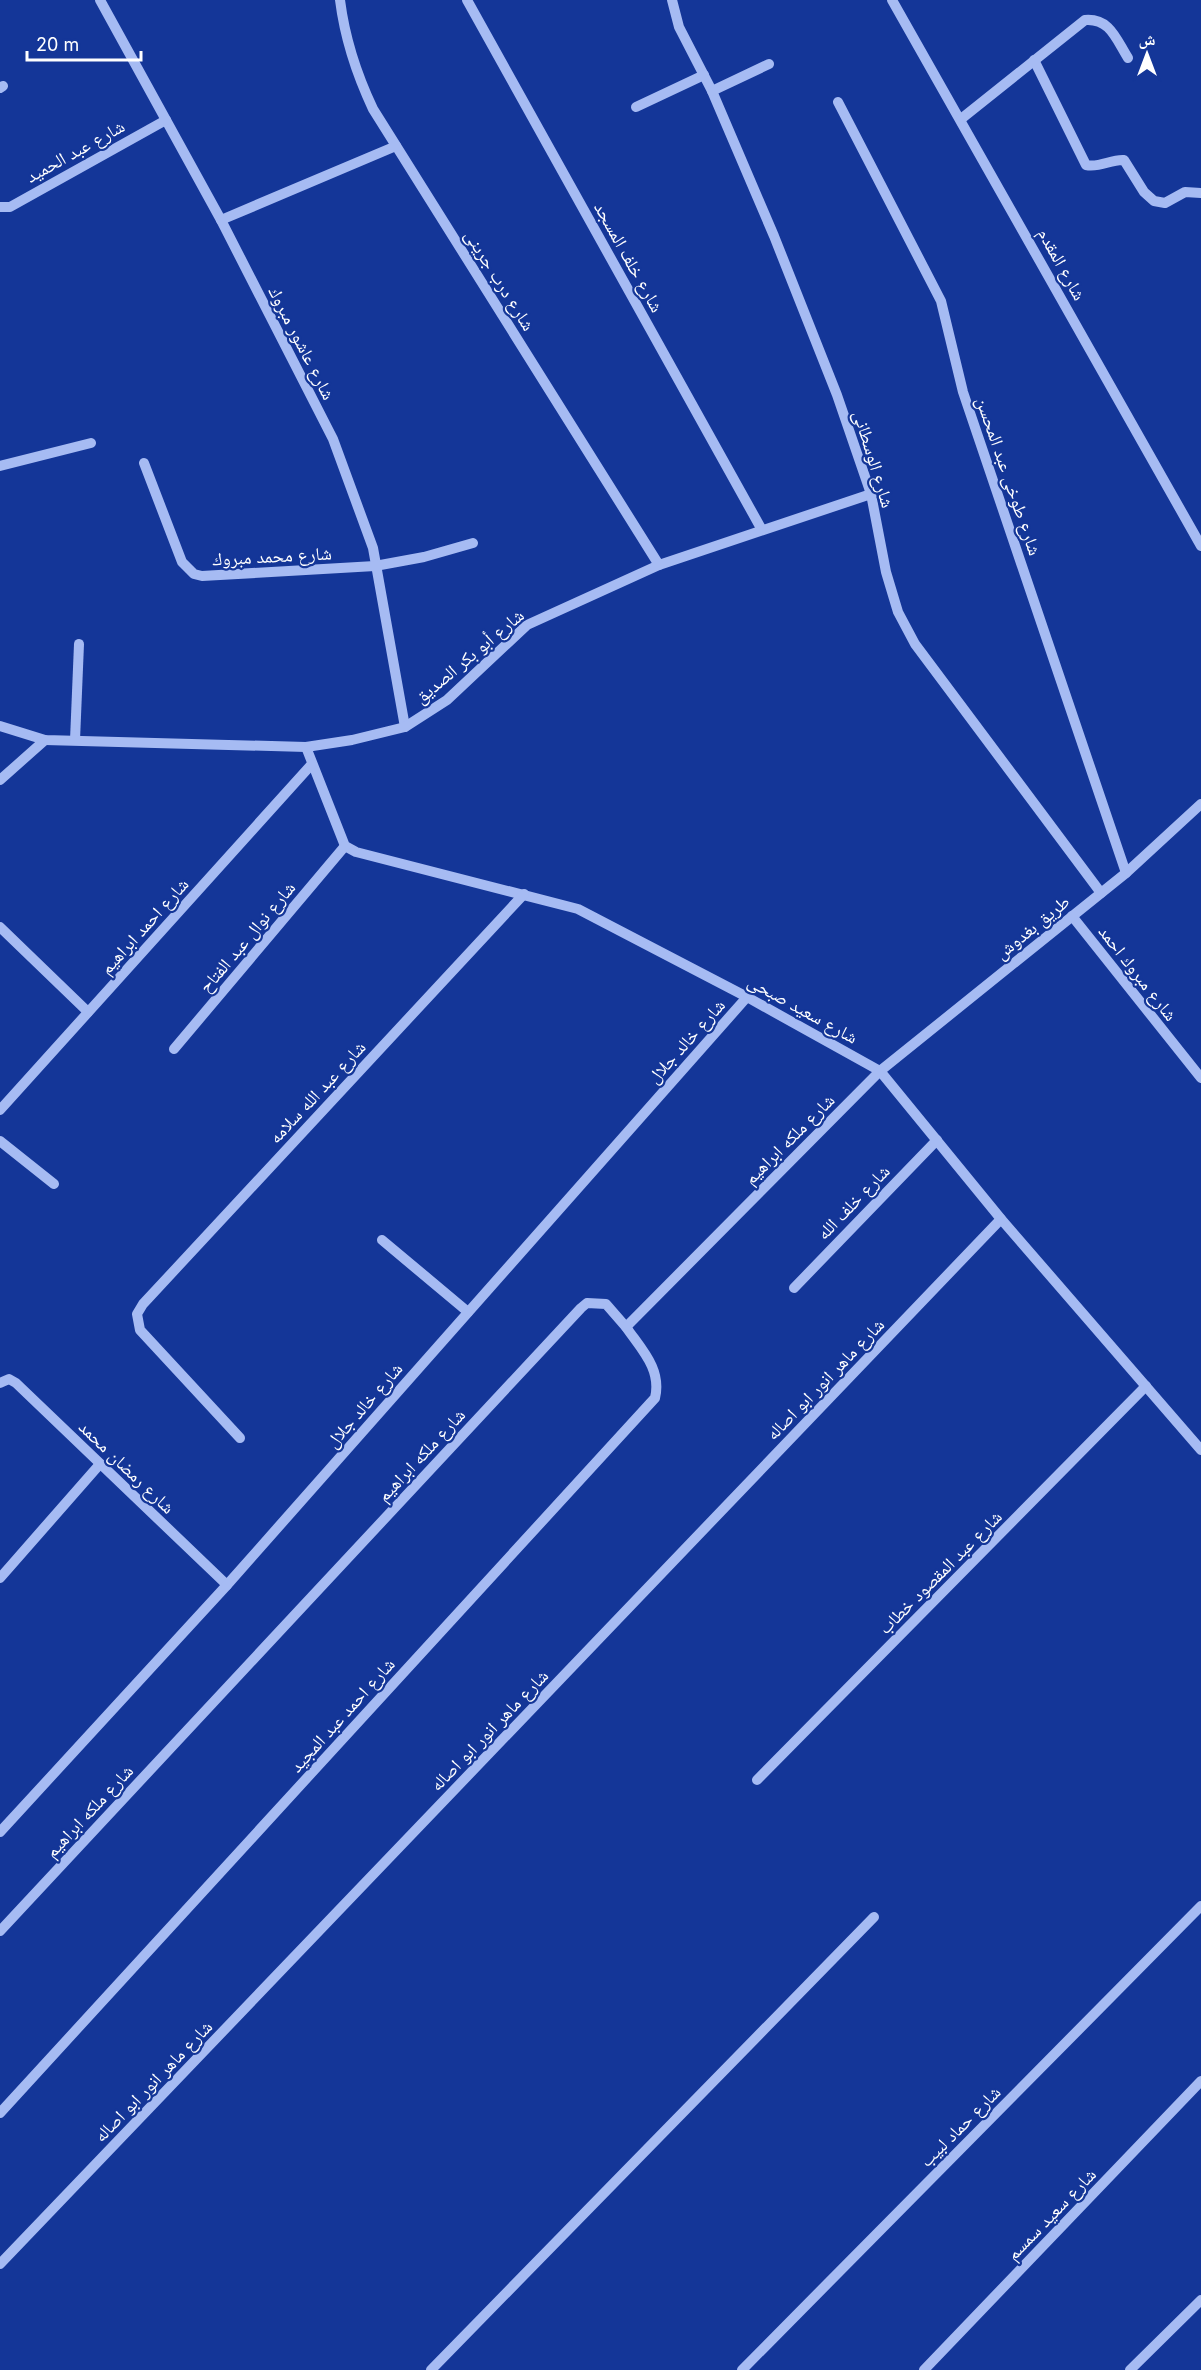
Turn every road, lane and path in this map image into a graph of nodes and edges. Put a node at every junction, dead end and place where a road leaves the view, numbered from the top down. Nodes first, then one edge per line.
1 (100, 0) edge
2 (340, 0) edge
3 (467, 0) edge
4 (672, 0) edge
5 (892, 0) edge
6 (1128, 58) dead end
7 (1034, 60) junction
8 (769, 64) dead end
9 (704, 75) junction
10 (712, 91) junction
11 (838, 102) dead end
12 (636, 107) dead end
13 (961, 119) junction
14 (166, 120) junction
15 (396, 146) junction
16 (1201, 193) edge
17 (0, 207) edge
18 (221, 220) junction
19 (91, 443) dead end
20 (144, 463) dead end
21 (0, 466) edge
22 (871, 494) junction
23 (762, 530) junction
24 (472, 543) dead end
25 (1201, 546) edge
26 (375, 566) junction
27 (659, 566) junction
28 (80, 644) dead end
29 (0, 726) edge
30 (405, 727) junction
31 (45, 740) junction
32 (75, 740) junction
33 (306, 747) junction
34 (312, 764) junction
35 (0, 780) edge
36 (1201, 804) edge
37 (345, 846) junction
38 (1126, 873) junction
39 (1101, 893) junction
40 (524, 894) junction
41 (1072, 916) junction
42 (0, 927) edge
43 (747, 997) junction
44 (88, 1012) junction
45 (174, 1049) dead end
46 (880, 1071) junction
47 (1201, 1078) edge
48 (0, 1110) edge
49 (937, 1140) junction
50 (0, 1141) edge
51 (54, 1184) dead end
52 (1001, 1219) junction
53 (382, 1239) dead end
54 (794, 1288) dead end
55 (468, 1312) junction
56 (626, 1327) junction
57 (1, 1382) edge
58 (1146, 1386) junction
59 (240, 1438) dead end
60 (1201, 1450) edge
61 (100, 1464) junction
62 (0, 1578) edge
63 (227, 1585) junction
64 (757, 1780) dead end
65 (0, 1832) edge
66 (1201, 1906) edge
67 (874, 1917) dead end
68 (0, 1931) edge
69 (1201, 2081) edge
70 (0, 2113) edge
71 (0, 2264) edge
72 (1201, 2300) edge
73 (431, 2370) edge
74 (742, 2370) edge
75 (924, 2370) edge
76 (1130, 2370) edge

1 - 14 street, شارع عاشور مبروك
2 - 15 street, شارع درب جرينى
3 - 23 street, شارع خلف المسجد
4 - 9 street, شارع الوسطانى
5 - 13 street, شارع المقدم
6 - 7 street
7 - 13 street
7 - 16 street
8 - 10 street
9 - 10 street, شارع الوسطانى
9 - 12 street
10 - 22 street, شارع الوسطانى
11 - 38 street, شارع طوخى عبد المحسن
13 - 25 street, شارع المقدم
14 - 17 street, شارع عبد الحميد
14 - 18 street, شارع عاشور مبروك
15 - 18 street
15 - 27 street, شارع درب جرينى
18 - 26 street, شارع عاشور مبروك
19 - 21 street
20 - 26 street, شارع محمد مبروك
22 - 23 street, شارع أبو بكر الصديق
22 - 39 street, شارع الوسطانى
23 - 27 street, شارع أبو بكر الصديق
24 - 26 street, شارع محمد مبروك
26 - 30 street, شارع عاشور مبروك
27 - 30 street, شارع أبو بكر الصديق
28 - 32 street
29 - 31 street, شارع أبو بكر الصديق
30 - 33 street, شارع أبو بكر الصديق
31 - 32 street, شارع أبو بكر الصديق
31 - 35 street
32 - 33 street, شارع أبو بكر الصديق
33 - 34 street
34 - 37 street
34 - 44 street, شارع احمد ابراهيم
36 - 38 street, طريق بغدوش
37 - 40 street, شارع سعيد صبحى
37 - 45 street, شارع نوال عبد الفتاح
38 - 39 street, طريق بغدوش
39 - 41 street, طريق بغدوش
40 - 43 street, شارع سعيد صبحى
40 - 59 street, شارع عبد الله سلامه
41 - 46 street, طريق بغدوش
41 - 47 street, شارع مبروك احمد
42 - 44 street
43 - 46 street, شارع سعيد صبحى
43 - 55 street, شارع خالد جلال
44 - 48 street, شارع احمد ابراهيم
46 - 49 street, شارع سعيد صبحى
46 - 56 street, شارع ملكه ابراهيم
49 - 52 street, شارع سعيد صبحى
49 - 54 street, شارع خلف الله
50 - 51 street
52 - 58 street, شارع سعيد صبحى
52 - 71 street, شارع ماهر انور ابو اصاله
53 - 55 street
55 - 63 street, شارع خالد جلال
56 - 68 street, شارع ملكه ابراهيم
56 - 70 street, شارع احمد عبد المجيد
57 - 61 street, شارع رمضان محمد
58 - 60 street, شارع سعيد صبحى
58 - 64 street, شارع عبد المقصود خطاب
61 - 62 street
61 - 63 street, شارع رمضان محمد
63 - 65 street, شارع خالد جلال
66 - 74 street, شارع حماد لبيب
67 - 73 street
69 - 75 street, شارع سعيد سمسم
72 - 76 street

